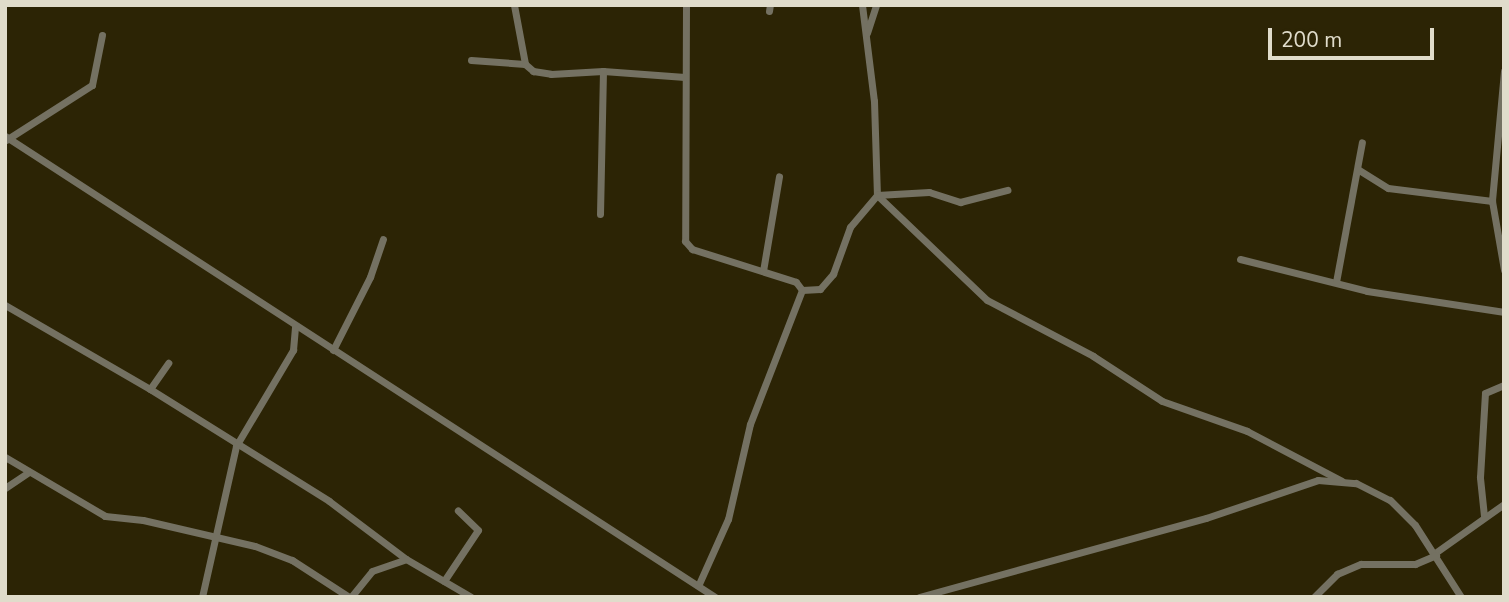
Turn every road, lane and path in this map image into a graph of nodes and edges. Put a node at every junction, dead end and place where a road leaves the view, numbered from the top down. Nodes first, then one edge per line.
1 (514, 5) edge
2 (686, 5) edge
3 (862, 5) edge
4 (876, 5) edge
5 (867, 33) junction
6 (102, 34) dead end
7 (471, 60) dead end
8 (525, 64) junction
9 (603, 71) junction
10 (1504, 71) edge
11 (685, 77) junction
12 (6, 138) edge
13 (1362, 142) dead end
14 (1359, 170) junction
15 (779, 176) dead end
16 (1007, 190) dead end
17 (877, 195) junction
18 (1492, 201) junction
19 (600, 214) dead end
20 (383, 239) dead end
21 (1240, 259) dead end
22 (763, 271) junction
23 (1504, 271) edge
24 (1336, 282) junction
25 (803, 290) junction
26 (5, 305) edge
27 (1504, 312) edge
28 (295, 326) junction
29 (333, 350) junction
30 (168, 363) dead end
31 (1504, 385) edge
32 (150, 389) junction
33 (236, 446) junction
34 (5, 457) edge
35 (29, 472) junction
36 (1342, 481) junction
37 (5, 488) edge
38 (1504, 504) edge
39 (458, 511) dead end
40 (1485, 516) junction
41 (216, 535) junction
42 (1435, 554) junction
43 (406, 559) junction
44 (443, 581) junction
45 (699, 586) junction
46 (202, 597) edge
47 (350, 597) edge
48 (471, 597) edge
49 (694, 597) edge
50 (715, 597) edge
51 (919, 597) edge
52 (1314, 597) edge
53 (1461, 597) edge

1 - 8 street
2 - 11 street
3 - 5 street
4 - 5 street
5 - 17 street
6 - 12 street
7 - 8 street
8 - 9 street
9 - 11 street
9 - 19 street
10 - 18 street
11 - 22 street
12 - 28 street
13 - 14 street
14 - 18 street
14 - 24 street
15 - 22 street
16 - 17 street
17 - 25 street
17 - 36 street
18 - 23 street
20 - 29 street
21 - 24 street
22 - 25 street
24 - 27 street
25 - 45 street
26 - 32 street
28 - 29 street
28 - 33 street
29 - 45 street
30 - 32 street
31 - 40 street
32 - 33 street
33 - 41 street
33 - 43 street
34 - 35 street
35 - 37 street
35 - 41 street
36 - 42 street
36 - 51 street
38 - 40 street
39 - 44 street
40 - 42 street
41 - 46 street
41 - 47 street
42 - 52 street
42 - 53 street
43 - 44 street
43 - 47 street
44 - 48 street
45 - 49 street
45 - 50 street

